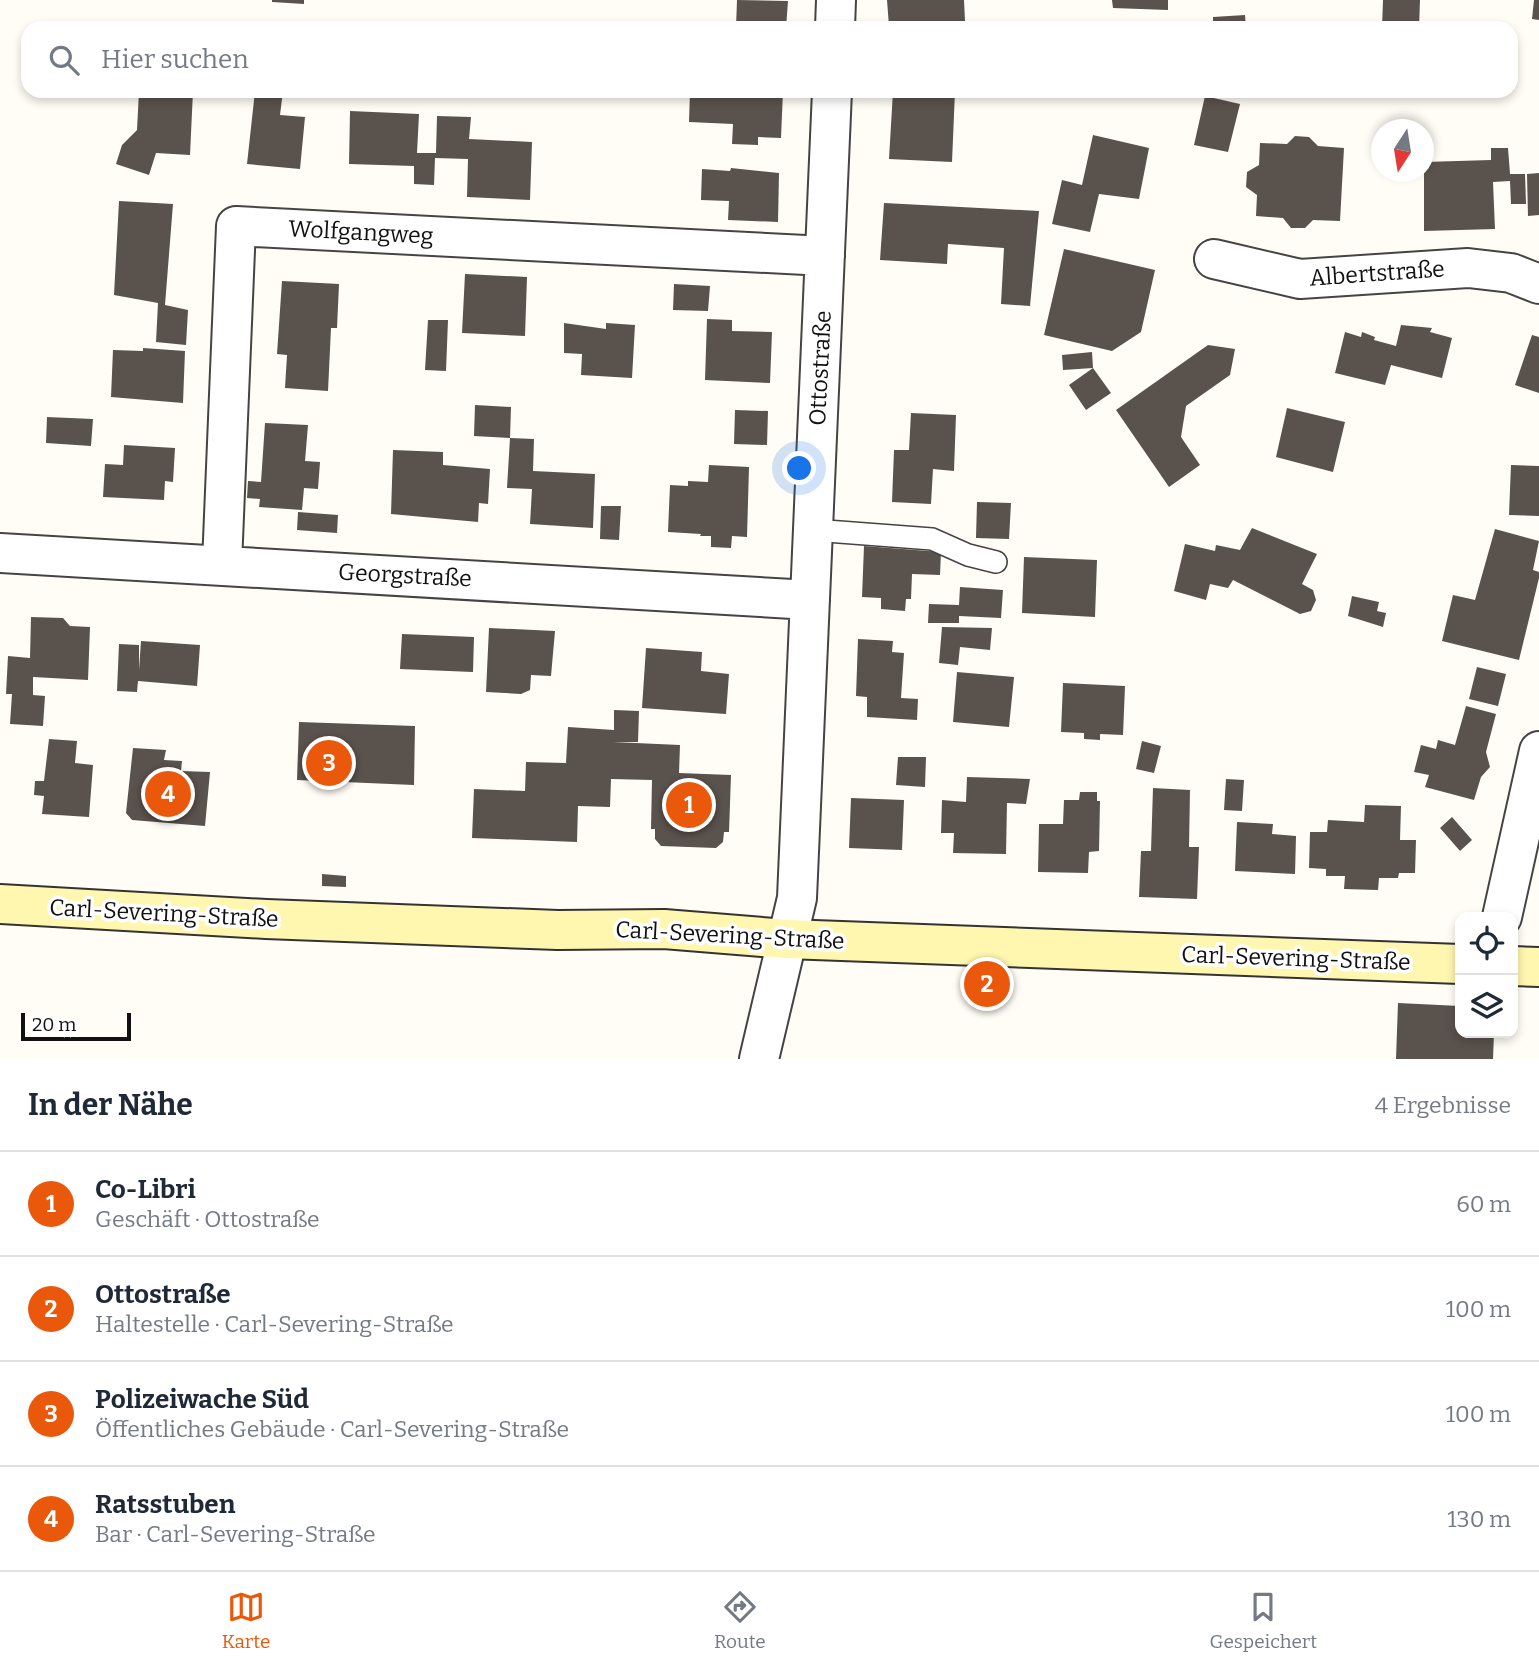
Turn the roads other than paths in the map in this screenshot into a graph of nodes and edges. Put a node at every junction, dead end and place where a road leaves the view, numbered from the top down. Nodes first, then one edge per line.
1 (836, 0) edge
2 (835, 21) edge
3 (832, 98) edge
4 (825, 256) junction
5 (1214, 259) dead end
6 (1539, 284) edge
7 (813, 530) junction
8 (0, 553) edge
9 (996, 562) dead end
10 (222, 565) junction
11 (810, 600) junction
12 (1539, 751) edge
13 (0, 904) edge
14 (1503, 912) edge
15 (787, 939) junction
16 (1455, 964) edge
17 (1518, 966) edge
18 (1539, 967) edge
19 (759, 1059) edge

1 - 2 street
3 - 4 street, Ottostraße
4 - 7 street, Ottostraße
4 - 10 street, Wolfgangweg
5 - 6 street, Albertstraße
7 - 9 lane
7 - 11 street, Ottostraße
8 - 10 street, Georgstraße
10 - 11 street, Georgstraße
11 - 15 street, Ottostraße
12 - 14 street
13 - 15 street, Carl-Severing-Straße
15 - 16 street, Carl-Severing-Straße
15 - 19 street, Ottostraße
17 - 18 street

